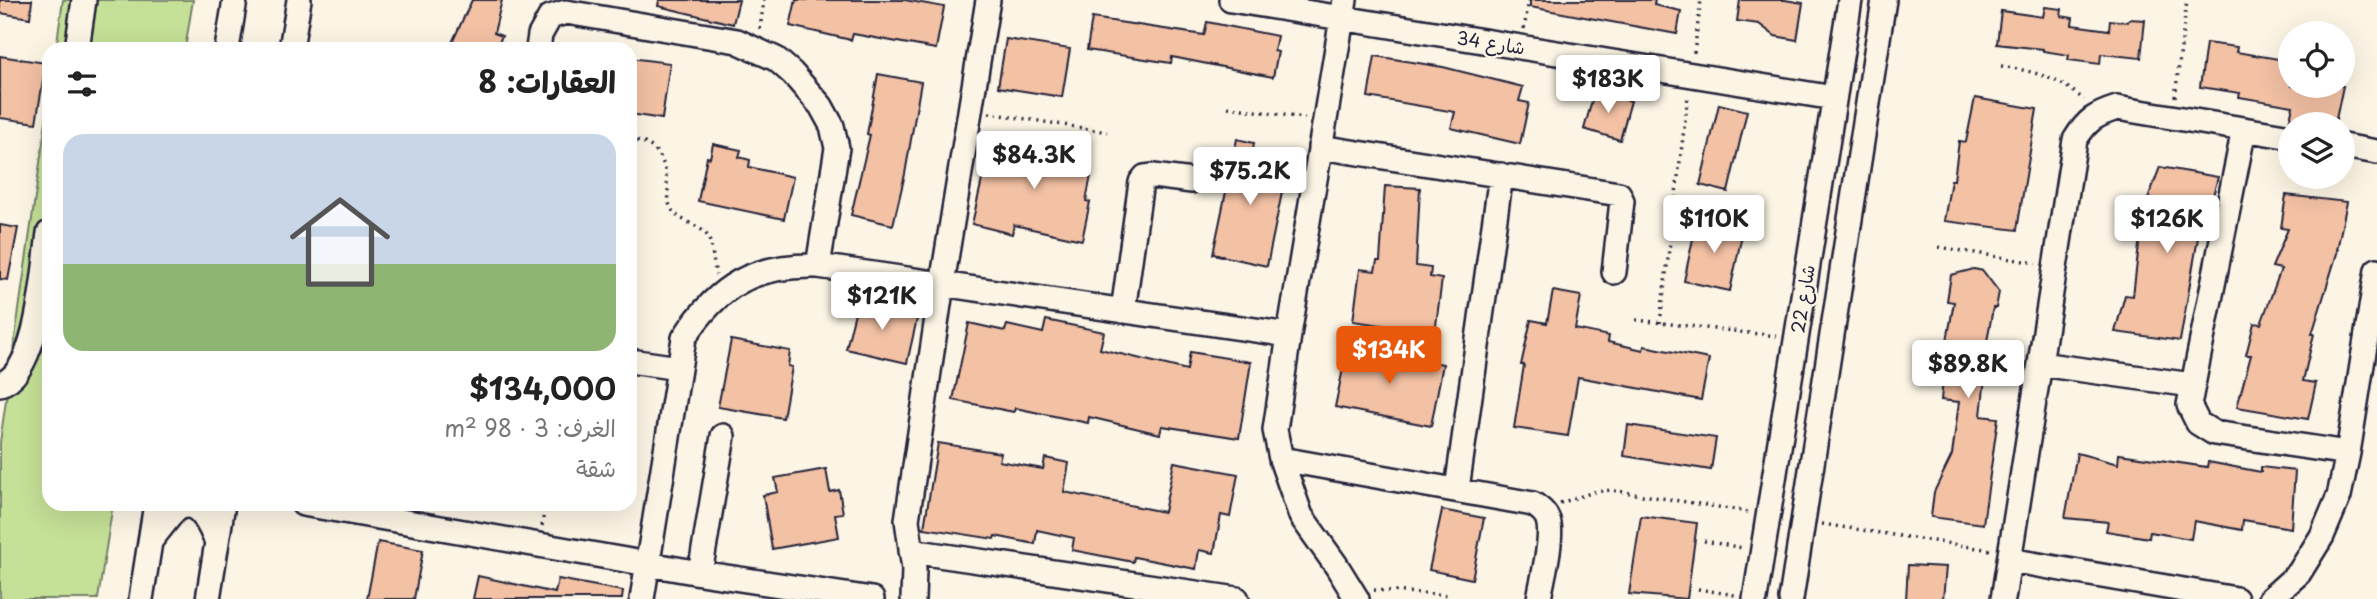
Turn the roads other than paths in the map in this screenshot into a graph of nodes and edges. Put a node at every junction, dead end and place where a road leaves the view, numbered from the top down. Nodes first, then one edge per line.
1 (85, 0) edge
2 (235, 0) edge
3 (299, 0) edge
4 (988, 0) edge
5 (1231, 0) edge
6 (1850, 0) edge
7 (1884, 0) edge
8 (1344, 9) edge
9 (78, 42) edge
10 (228, 42) edge
11 (293, 42) edge
12 (539, 42) edge
13 (1834, 98) junction
14 (2244, 129) junction
15 (2278, 135) edge
16 (1320, 147) junction
17 (2355, 148) edge
18 (2377, 152) edge
19 (1501, 175) junction
20 (1192, 181) dead end
21 (818, 266) junction
22 (2377, 270) edge
23 (1614, 272) dead end
24 (42, 274) edge
25 (942, 284) junction
26 (1123, 312) junction
27 (2372, 334) edge
28 (1289, 335) junction
29 (637, 362) edge
30 (2040, 364) junction
31 (679, 368) junction
32 (0, 384) edge
33 (2192, 385) junction
34 (723, 436) dead end
35 (2348, 453) junction
36 (1281, 459) junction
37 (1457, 489) junction
38 (155, 511) edge
39 (174, 511) edge
40 (198, 511) edge
41 (222, 511) edge
42 (343, 511) edge
43 (151, 540) junction
44 (217, 542) junction
45 (911, 551) junction
46 (2009, 557) junction
47 (648, 564) junction
48 (700, 573) junction
49 (1354, 594) edge
50 (1755, 598) edge
51 (141, 599) edge
52 (208, 599) edge
53 (642, 599) edge
54 (872, 599) edge
55 (914, 599) edge
56 (1237, 599) edge
57 (1539, 599) edge
58 (1791, 599) edge
59 (2003, 599) edge
60 (2236, 599) edge
61 (2270, 599) edge

1 - 9 street
2 - 10 street
3 - 11 street
4 - 25 street
5 - 8 street, شارع 34
6 - 13 street, شارع 22
7 - 58 street, شارع 22
8 - 13 street, شارع 34
8 - 16 street
12 - 21 street
13 - 50 street, شارع 22
14 - 15 street
14 - 30 street
14 - 33 street
16 - 19 street
16 - 28 street
17 - 18 street
19 - 23 street
19 - 37 street
20 - 26 street
21 - 25 street
21 - 31 street
22 - 27 street
24 - 32 street
25 - 26 street
25 - 45 street
26 - 28 street
27 - 35 street
28 - 36 street
29 - 31 street
30 - 33 street
30 - 46 street
31 - 47 street
33 - 35 street
34 - 48 street
35 - 61 street
36 - 37 street
36 - 49 street
37 - 57 street
38 - 43 street
39 - 43 street
40 - 44 street
41 - 44 street
42 - 47 street
43 - 51 street
44 - 52 street
45 - 55 street
45 - 56 street
46 - 59 street
46 - 60 street
47 - 48 street
47 - 53 street
48 - 54 street

